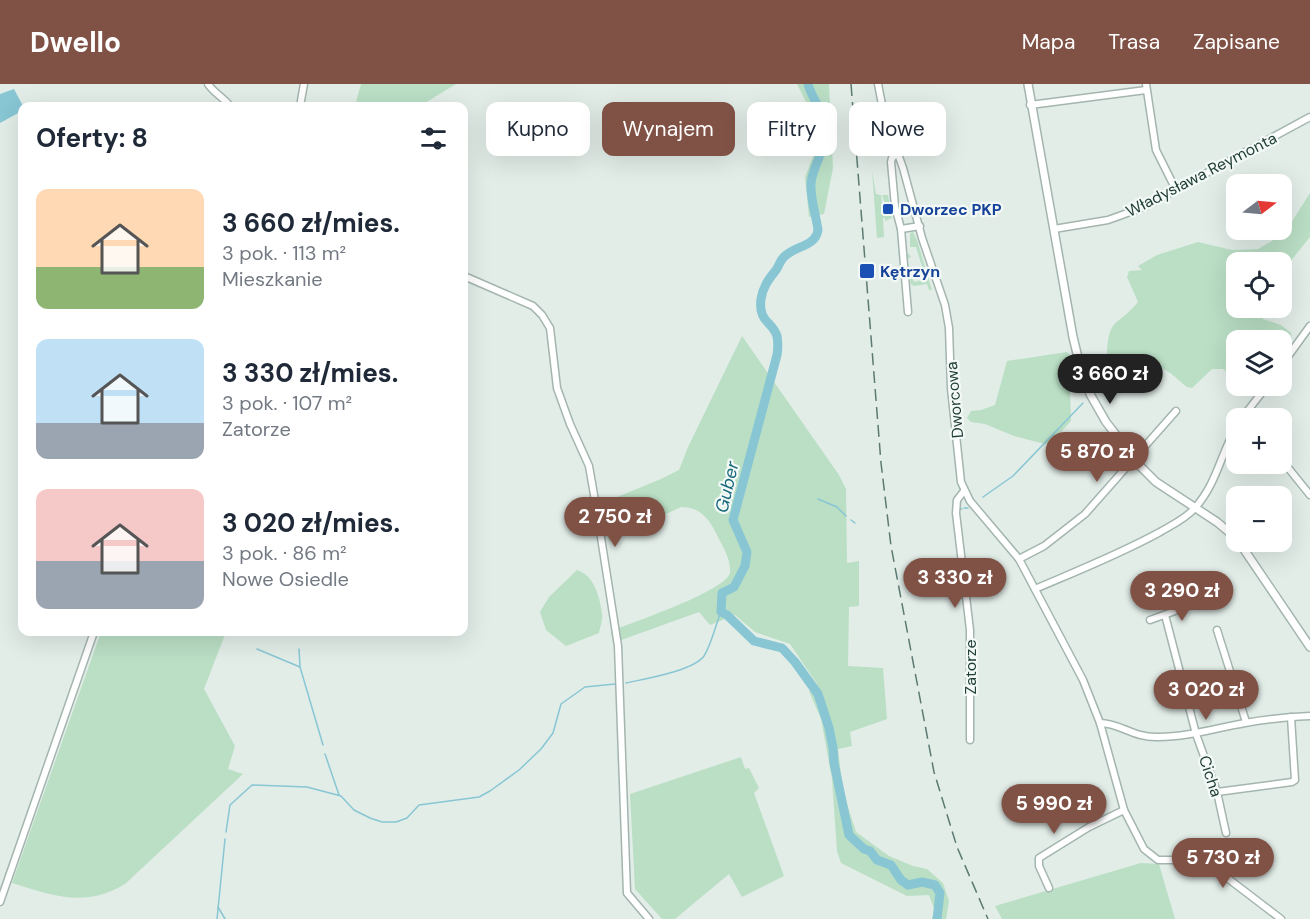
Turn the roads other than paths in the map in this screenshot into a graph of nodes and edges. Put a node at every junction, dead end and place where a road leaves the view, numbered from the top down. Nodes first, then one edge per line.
1 (208, 84) edge
2 (304, 84) edge
3 (878, 84) edge
4 (1028, 84) edge
5 (1146, 87) edge
6 (227, 102) edge
7 (301, 102) edge
8 (881, 102) edge
9 (1030, 105) junction
10 (1310, 117) edge
11 (893, 156) edge
12 (899, 156) edge
13 (1176, 190) junction
14 (920, 226) junction
15 (901, 229) junction
16 (1054, 229) junction
17 (468, 278) edge
18 (908, 312) dead end
19 (1310, 326) edge
20 (1292, 351) edge
21 (1259, 396) edge
22 (1250, 408) edge
23 (1176, 411) dead end
24 (1226, 444) edge
25 (1134, 458) junction
26 (1292, 473) edge
27 (964, 490) junction
28 (1310, 495) edge
29 (1195, 508) junction
30 (1226, 532) edge
31 (1245, 552) edge
32 (1019, 559) junction
33 (1035, 590) junction
34 (1205, 600) dead end
35 (1165, 615) junction
36 (1150, 621) dead end
37 (1217, 630) dead end
38 (93, 636) edge
39 (1310, 647) edge
40 (1310, 716) edge
41 (1291, 717) junction
42 (1246, 722) junction
43 (1100, 723) junction
44 (1197, 734) junction
45 (970, 740) dead end
46 (1217, 792) junction
47 (1124, 810) junction
48 (1226, 832) dead end
49 (1049, 888) dead end
50 (0, 902) edge
51 (649, 919) edge
52 (1281, 919) edge

1 - 6 street
2 - 7 street
3 - 8 street, Dworcowa
4 - 9 street
5 - 9 street
5 - 13 street
9 - 16 street
10 - 13 street, Władysława Reymonta
11 - 15 street
12 - 14 street, Dworcowa
13 - 16 street, Władysława Reymonta
14 - 15 street
14 - 27 street, Dworcowa
15 - 18 street
16 - 25 street
17 - 51 street
19 - 20 street
21 - 22 street
23 - 25 street
24 - 29 street
25 - 29 street
25 - 32 street
26 - 28 street
27 - 32 street, Dworcowa
27 - 45 street, Zatorze
29 - 30 street
29 - 33 street
31 - 39 street
32 - 33 street, Dworcowa
33 - 43 street, Dworcowa
34 - 35 street
35 - 36 street
35 - 44 street, Cicha
37 - 42 street
38 - 50 street
40 - 41 street
41 - 42 street
41 - 46 street
42 - 44 street
43 - 44 street
43 - 47 street, Dworcowa
44 - 46 street, Cicha
46 - 48 street, Cicha
47 - 49 street
47 - 52 street, Dworcowa

